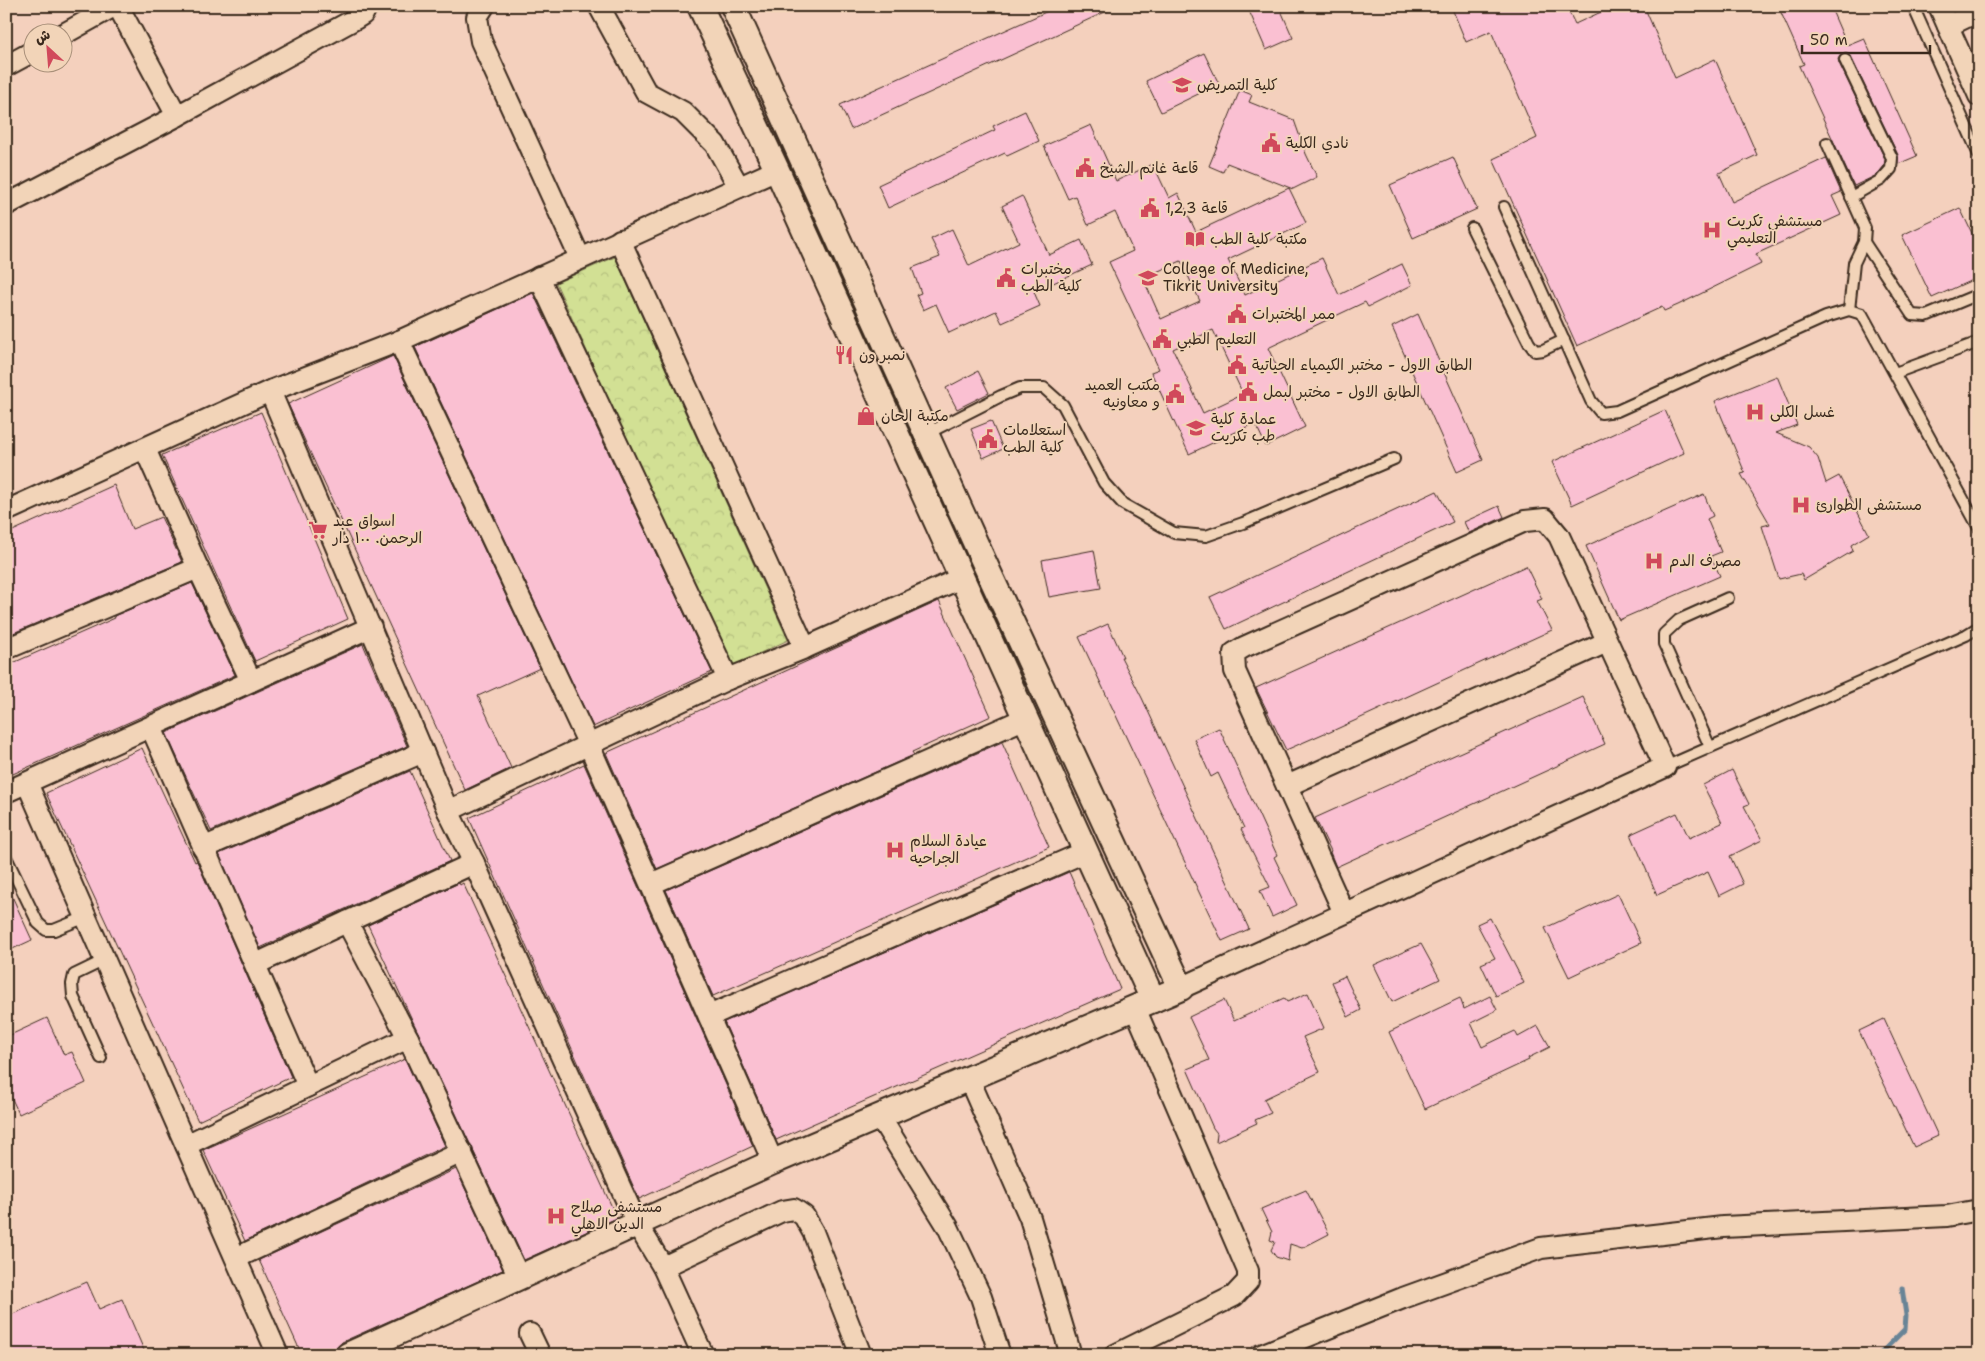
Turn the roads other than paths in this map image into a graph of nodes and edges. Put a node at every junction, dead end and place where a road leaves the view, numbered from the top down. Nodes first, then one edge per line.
1 (116, 6) edge
2 (368, 6) edge
3 (484, 6) edge
4 (599, 6) edge
5 (700, 6) edge
6 (733, 6) edge
7 (1913, 6) edge
8 (1938, 6) edge
9 (1979, 12) edge
10 (1948, 26) junction
11 (72, 30) edge
12 (22, 57) edge
13 (1845, 60) dead end
14 (6, 66) edge
15 (1979, 96) edge
16 (177, 116) junction
17 (1827, 143) dead end
18 (1979, 155) edge
19 (777, 170) junction
20 (739, 187) junction
21 (1851, 198) junction
22 (6, 206) edge
23 (1504, 207) dead end
24 (1472, 228) dead end
25 (620, 240) junction
26 (1864, 242) junction
27 (580, 258) junction
28 (539, 277) junction
29 (1979, 294) edge
30 (1850, 310) junction
31 (1564, 340) junction
32 (399, 341) junction
33 (1979, 342) edge
34 (893, 359) junction
35 (867, 370) junction
36 (1895, 374) junction
37 (270, 391) junction
38 (926, 434) junction
39 (144, 449) junction
40 (1394, 459) dead end
41 (6, 512) edge
42 (1979, 528) edge
43 (198, 568) junction
44 (961, 578) junction
45 (1728, 598) dead end
46 (1979, 627) edge
47 (371, 628) junction
48 (1607, 642) junction
49 (804, 648) junction
50 (6, 649) edge
51 (728, 679) junction
52 (251, 681) junction
53 (1026, 718) junction
54 (151, 726) junction
55 (589, 744) junction
56 (1710, 747) junction
57 (423, 752) junction
58 (1665, 767) junction
59 (27, 783) junction
60 (1287, 786) junction
61 (6, 792) edge
62 (448, 811) junction
63 (203, 848) junction
64 (1085, 852) junction
65 (6, 857) edge
66 (474, 863) junction
67 (651, 884) junction
68 (1344, 913) junction
69 (86, 917) junction
70 (347, 922) junction
71 (105, 960) junction
72 (256, 964) junction
73 (1181, 988) junction
74 (1144, 1004) junction
75 (709, 1016) junction
76 (408, 1038) junction
77 (101, 1058) dead end
78 (969, 1079) junction
79 (308, 1086) junction
80 (880, 1117) junction
81 (186, 1145) junction
82 (462, 1152) junction
83 (773, 1162) junction
84 (1979, 1210) edge
85 (637, 1224) junction
86 (236, 1258) junction
87 (663, 1267) junction
88 (520, 1278) junction
89 (530, 1334) dead end
90 (278, 1355) edge
91 (348, 1355) edge
92 (540, 1355) edge
93 (703, 1355) edge
94 (861, 1355) edge
95 (1000, 1355) edge
96 (1071, 1355) edge
97 (1115, 1355) edge
98 (1261, 1355) edge

1 - 11 street
1 - 16 street
2 - 16 street
3 - 27 street
4 - 20 street
5 - 19 street
6 - 34 street
7 - 18 lane
8 - 10 street
9 - 10 street
10 - 15 street
12 - 14 street
13 - 21 lane
16 - 22 street
17 - 21 lane
19 - 20 street
19 - 35 street
20 - 25 street
21 - 26 lane
23 - 31 lane
24 - 31 lane
25 - 27 street
25 - 49 street
26 - 29 lane
26 - 30 lane
27 - 28 street
28 - 32 street
28 - 51 street
30 - 31 lane
30 - 36 lane
32 - 37 street
32 - 55 street
33 - 36 lane
34 - 35 street
34 - 38 street
35 - 44 street
36 - 42 lane
37 - 39 street
37 - 47 street
38 - 40 lane
38 - 73 street
39 - 41 street
39 - 43 street
43 - 50 street
43 - 52 street
44 - 49 street
44 - 53 street
45 - 56 lane
46 - 56 lane
47 - 52 street
47 - 57 street
48 - 58 street
48 - 60 street
48 - 60 street
49 - 51 street
51 - 55 street
52 - 54 street
53 - 64 street
53 - 67 street
54 - 59 street
54 - 63 street
55 - 62 street
55 - 67 street
56 - 58 lane
57 - 62 street
57 - 63 street
58 - 68 street
59 - 61 street
59 - 69 street
60 - 68 street
62 - 66 street
63 - 72 street
64 - 74 street
64 - 75 street
65 - 69 lane
66 - 70 street
66 - 85 street
67 - 75 street
68 - 73 street
69 - 71 street
70 - 72 street
70 - 76 street
71 - 77 lane
71 - 81 street
72 - 79 street
73 - 74 street
74 - 78 street
74 - 97 street
75 - 83 street
76 - 79 street
76 - 82 street
78 - 80 street
78 - 96 street
79 - 81 street
80 - 83 street
80 - 95 street
81 - 86 street
82 - 86 street
82 - 88 street
83 - 85 street
84 - 98 street
85 - 87 street
85 - 88 street
86 - 90 street
87 - 93 street
87 - 94 street
88 - 91 street
89 - 92 street

